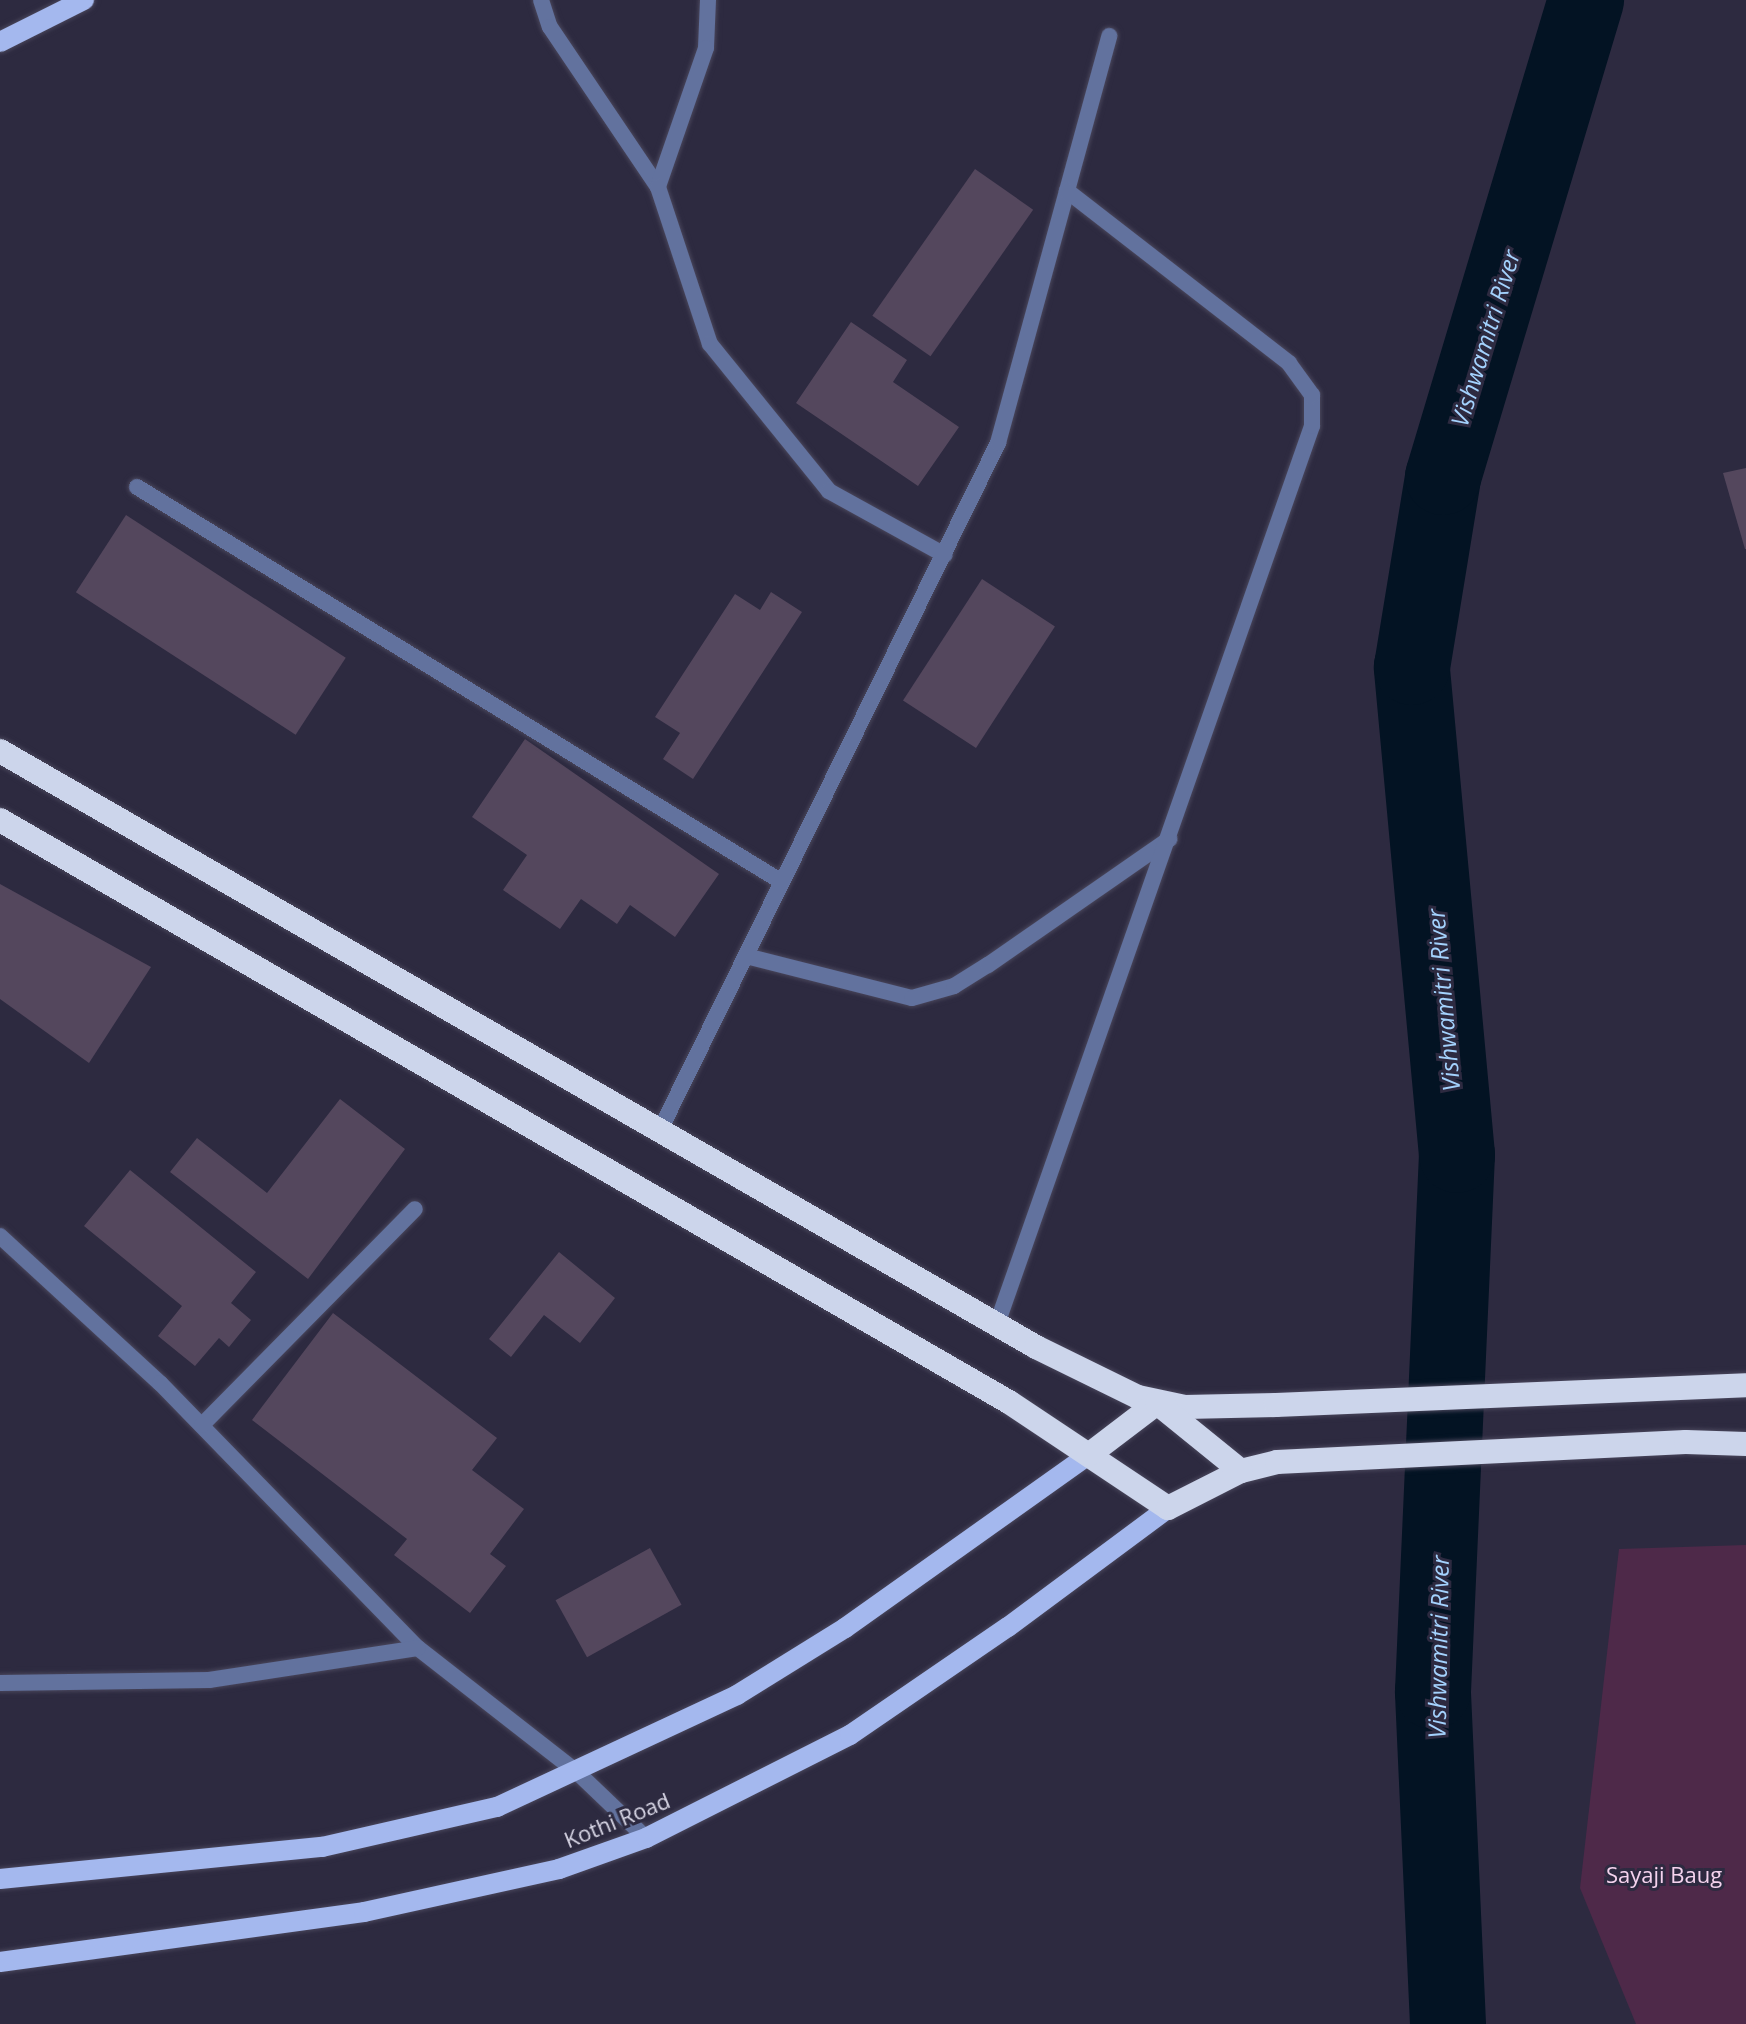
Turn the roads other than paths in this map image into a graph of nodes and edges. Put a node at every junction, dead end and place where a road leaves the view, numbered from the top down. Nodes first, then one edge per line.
1 (84, 0) edge
2 (541, 0) edge
3 (708, 0) edge
4 (1109, 36) dead end
5 (0, 42) edge
6 (658, 187) junction
7 (1067, 191) junction
8 (137, 487) dead end
9 (945, 555) junction
10 (0, 751) edge
11 (0, 820) edge
12 (1169, 839) junction
13 (782, 882) junction
14 (746, 956) junction
15 (660, 1130) junction
16 (415, 1209) dead end
17 (0, 1236) edge
18 (997, 1324) junction
19 (1746, 1385) edge
20 (1157, 1403) junction
21 (202, 1425) junction
22 (1746, 1444) edge
23 (1090, 1454) junction
24 (1241, 1471) junction
25 (1168, 1508) junction
26 (418, 1648) junction
27 (0, 1683) edge
28 (578, 1773) junction
29 (646, 1838) junction
30 (0, 1879) edge
31 (0, 1962) edge

1 - 5 main road
2 - 6 street
3 - 6 street
4 - 7 street
6 - 9 street
7 - 9 street
7 - 12 street
8 - 13 street
9 - 13 street
10 - 15 highway
11 - 23 highway
12 - 14 street
12 - 18 street
13 - 14 street
14 - 15 street
15 - 18 highway
16 - 21 street
17 - 21 street
18 - 20 highway
19 - 20 highway
20 - 23 highway
20 - 24 highway
21 - 26 street
22 - 24 highway
23 - 25 highway
23 - 28 main road
24 - 25 highway
25 - 29 main road, Kothi Road
26 - 27 street
26 - 28 street
28 - 29 street
28 - 30 main road
29 - 31 main road, Kothi Road

